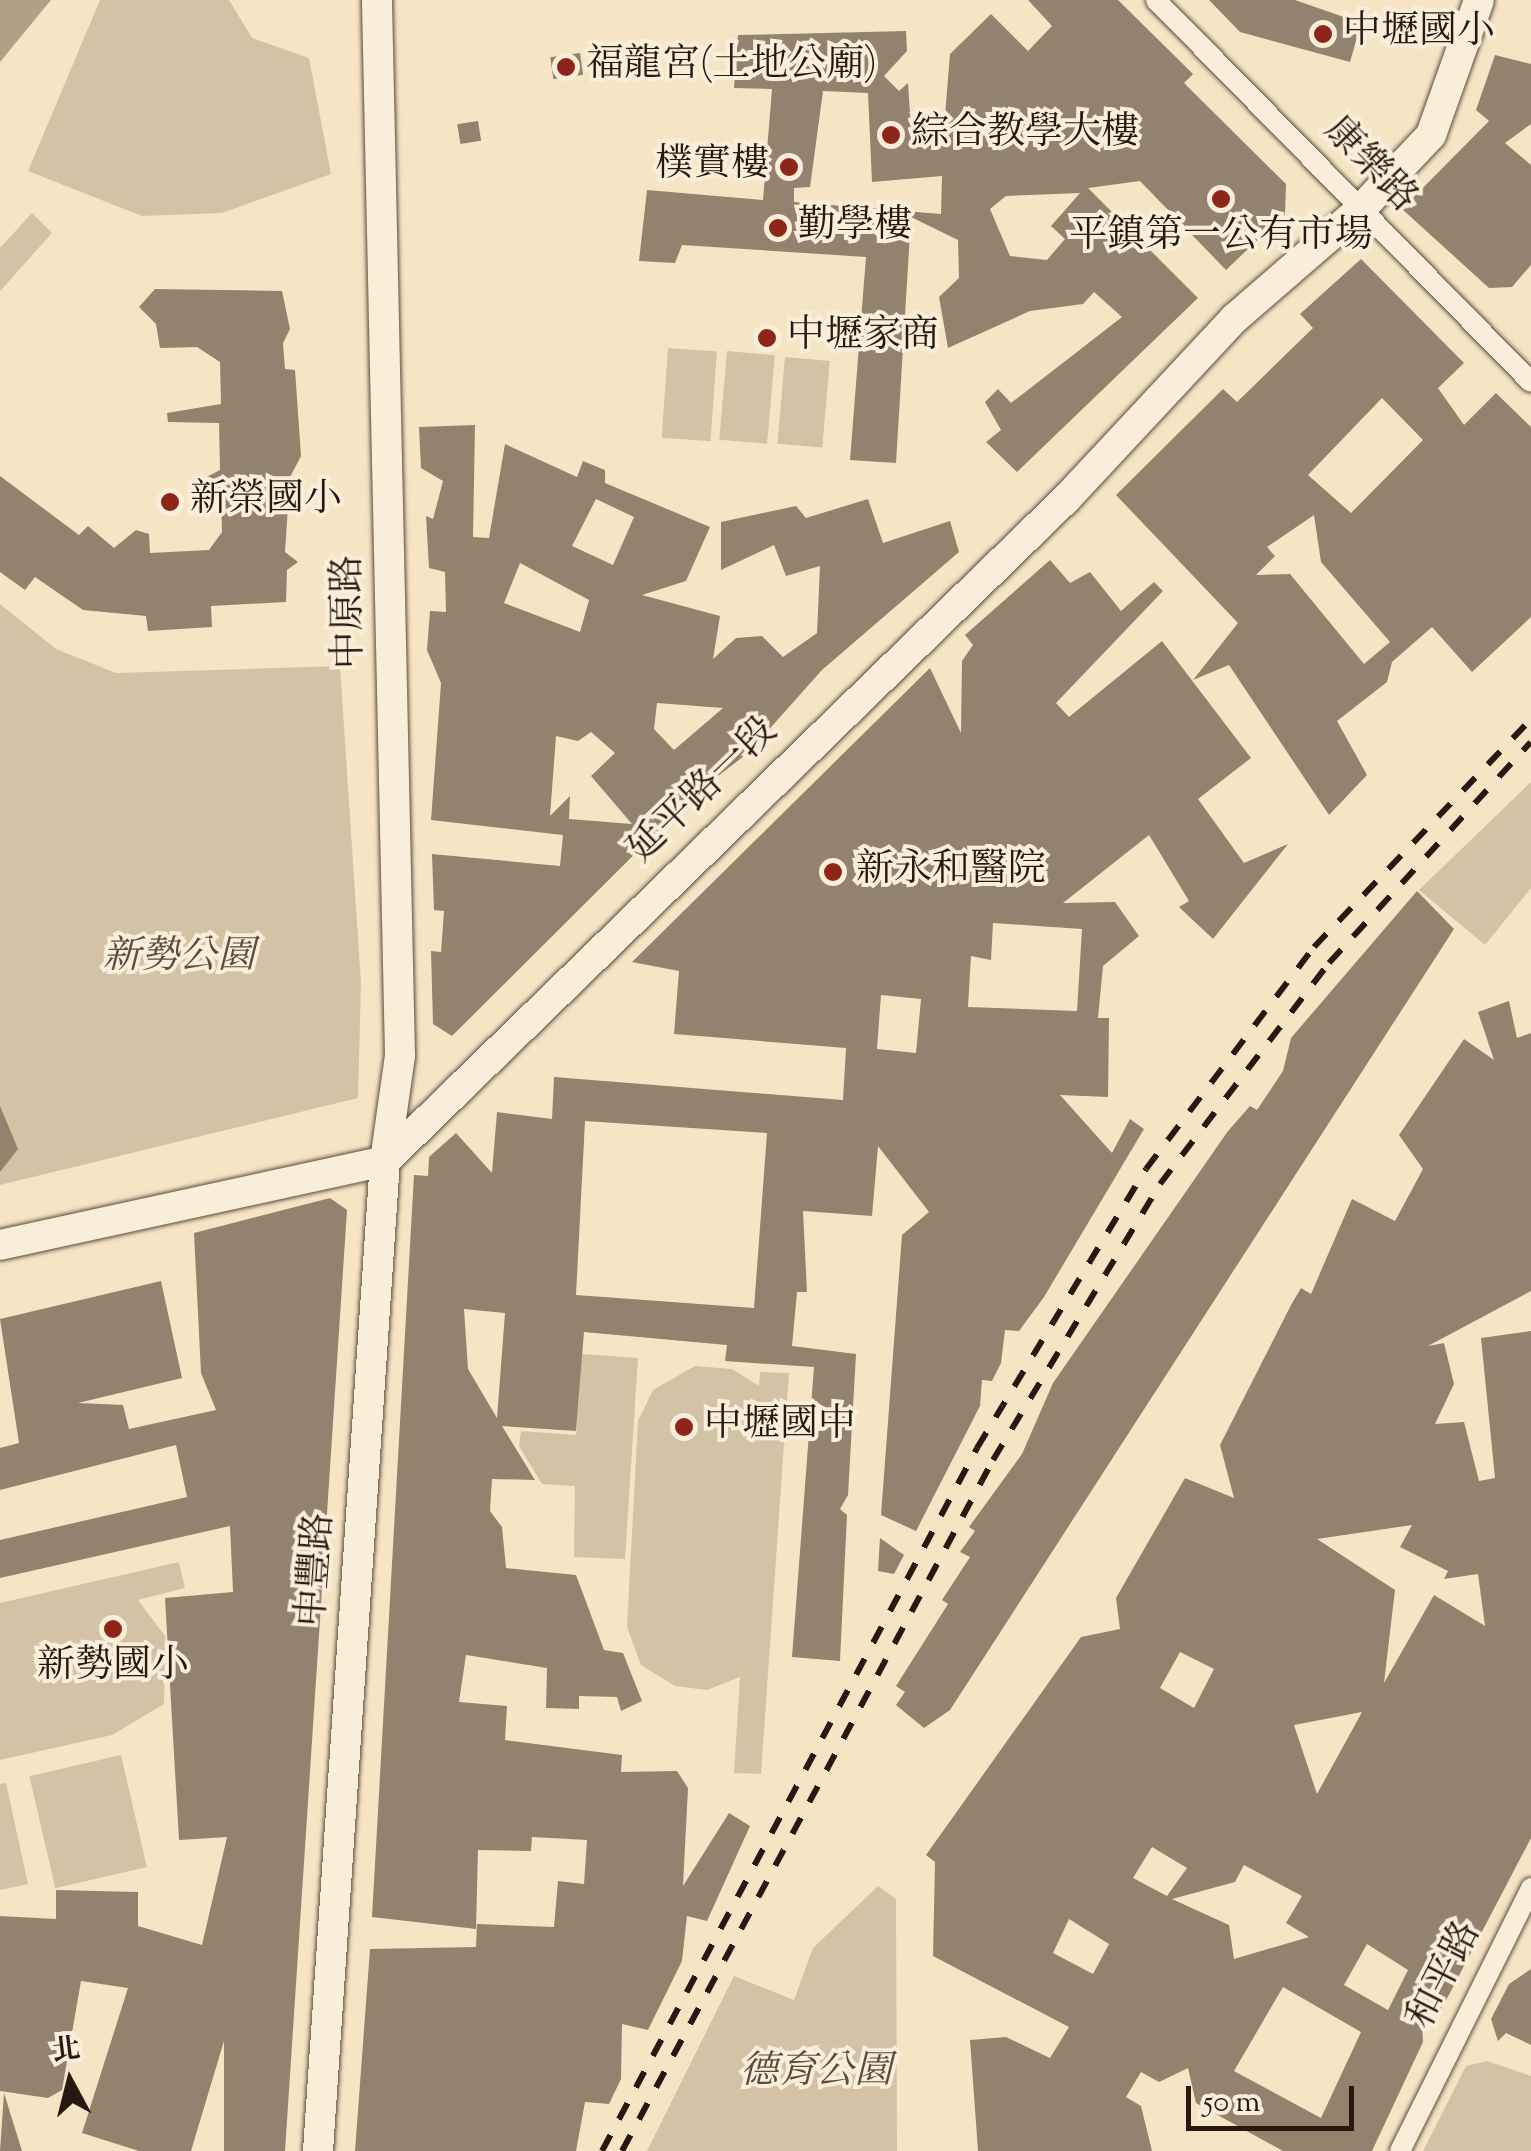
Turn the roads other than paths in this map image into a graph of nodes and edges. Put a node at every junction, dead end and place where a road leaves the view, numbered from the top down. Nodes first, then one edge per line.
1 (377, 0) edge
2 (1156, 0) edge
3 (1479, 0) edge
4 (1362, 208) junction
5 (1531, 382) edge
6 (385, 1161) junction
7 (0, 1244) edge
8 (1531, 1888) edge
9 (318, 2151) edge
10 (1400, 2151) edge

1 - 6 main road, 中原路
2 - 4 street, 康樂路
3 - 4 main road, 延平路一段
4 - 5 street, 康樂路
4 - 6 main road, 延平路一段
6 - 7 main road
6 - 9 main road, 中豐路
8 - 10 street, 和平路

